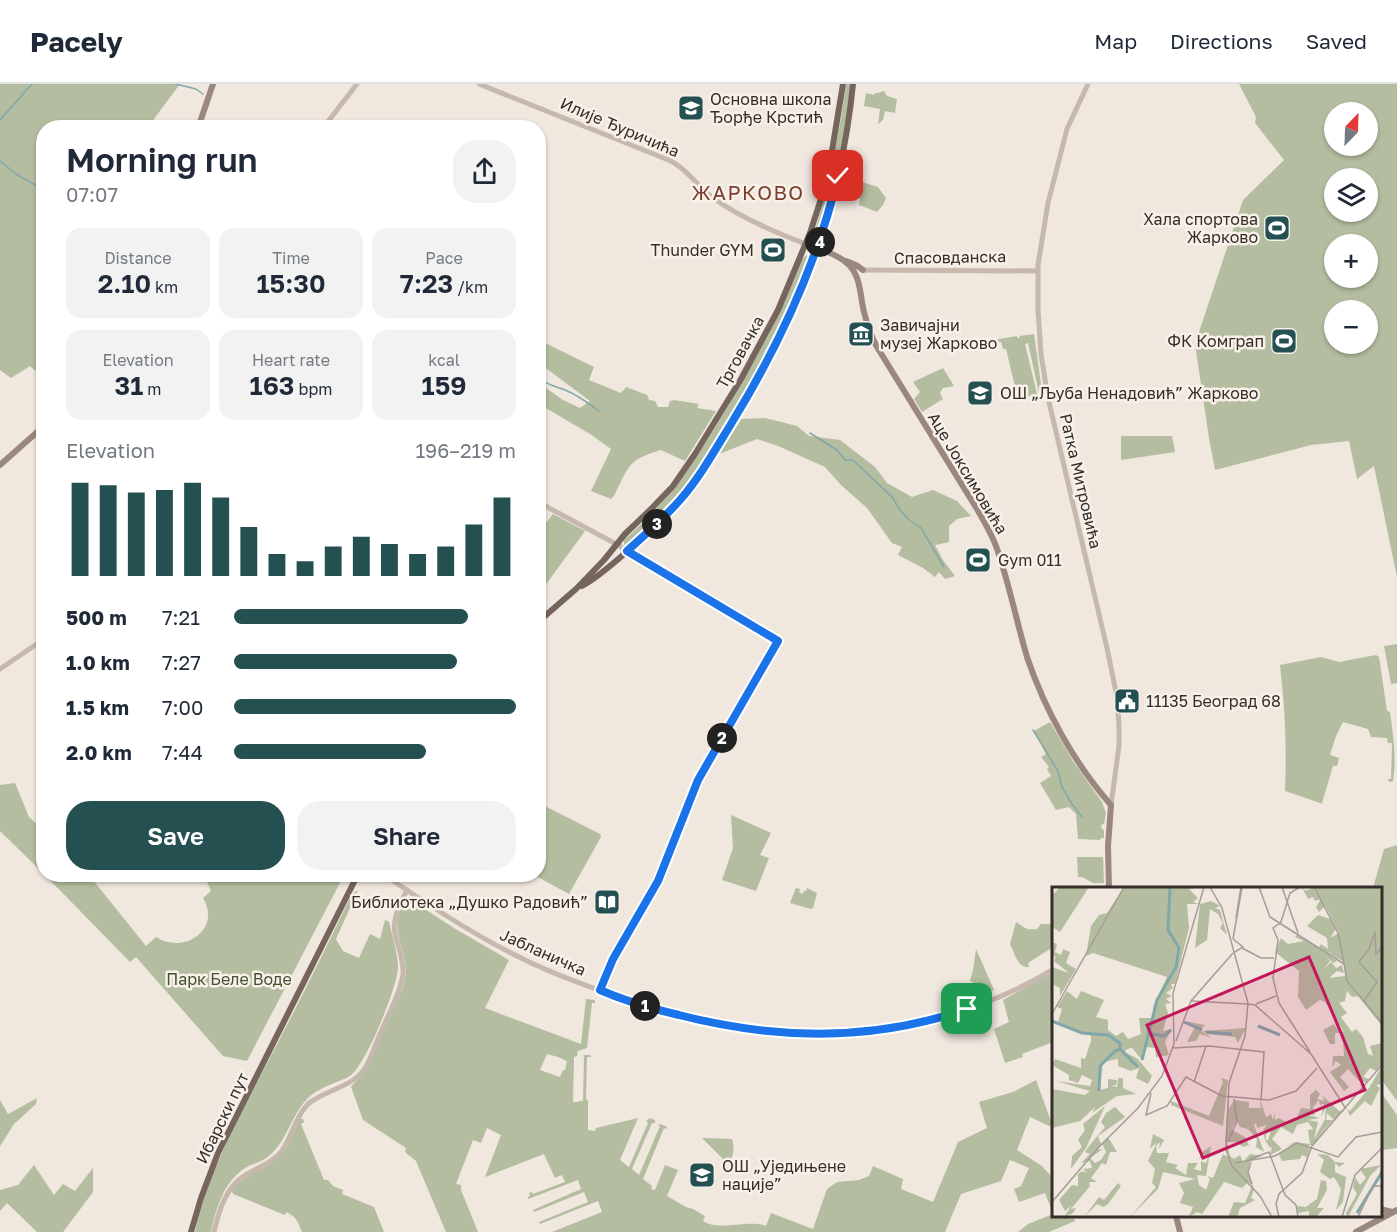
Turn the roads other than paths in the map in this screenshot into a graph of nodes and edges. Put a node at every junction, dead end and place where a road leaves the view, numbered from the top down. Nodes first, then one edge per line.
1 (213, 84) edge
2 (357, 84) edge
3 (479, 84) edge
4 (843, 84) edge
5 (853, 84) edge
6 (1088, 84) edge
7 (201, 120) edge
8 (329, 120) edge
9 (806, 244) junction
10 (818, 248) junction
11 (843, 260) junction
12 (850, 266) junction
13 (863, 270) junction
14 (1038, 271) junction
15 (36, 433) edge
16 (0, 465) edge
17 (546, 506) edge
18 (616, 544) junction
19 (627, 551) junction
20 (576, 590) junction
21 (546, 615) edge
22 (36, 644) edge
23 (0, 669) edge
24 (1111, 805) junction
25 (354, 882) edge
26 (395, 882) edge
27 (1108, 887) edge
28 (407, 890) junction
29 (1052, 970) edge
30 (600, 990) junction
31 (1395, 1211) edge
32 (1176, 1217) edge
33 (191, 1232) edge
34 (214, 1232) edge
35 (1180, 1232) edge
36 (1356, 1232) edge

1 - 7 main road
2 - 8 street
3 - 9 street, Илије Ђуричића
4 - 9 main road, Трговачка
5 - 10 main road, Трговачка
6 - 14 street, Ратка Митровића
9 - 10 main road, Аце Јоксимовића
9 - 18 main road, Трговачка
10 - 11 main road, Аце Јоксимовића
10 - 19 main road, Трговачка
11 - 12 main road, Аце Јоксимовића
11 - 13 main road
12 - 13 main road
12 - 24 main road, Аце Јоксимовића
13 - 14 street, Спасовданска
14 - 24 street, Ратка Митровића
15 - 16 main road
17 - 18 street
18 - 19 street
18 - 20 main road, Трговачка
19 - 20 main road, Трговачка
19 - 30 street
20 - 21 main road, Трговачка
22 - 23 street
24 - 27 main road, Ратка Митровића
25 - 33 main road, Ибарски пут
26 - 28 street, Јабланичка
28 - 30 street, Јабланичка
28 - 34 street
29 - 30 street, Јабланичка
31 - 36 main road
32 - 35 main road

